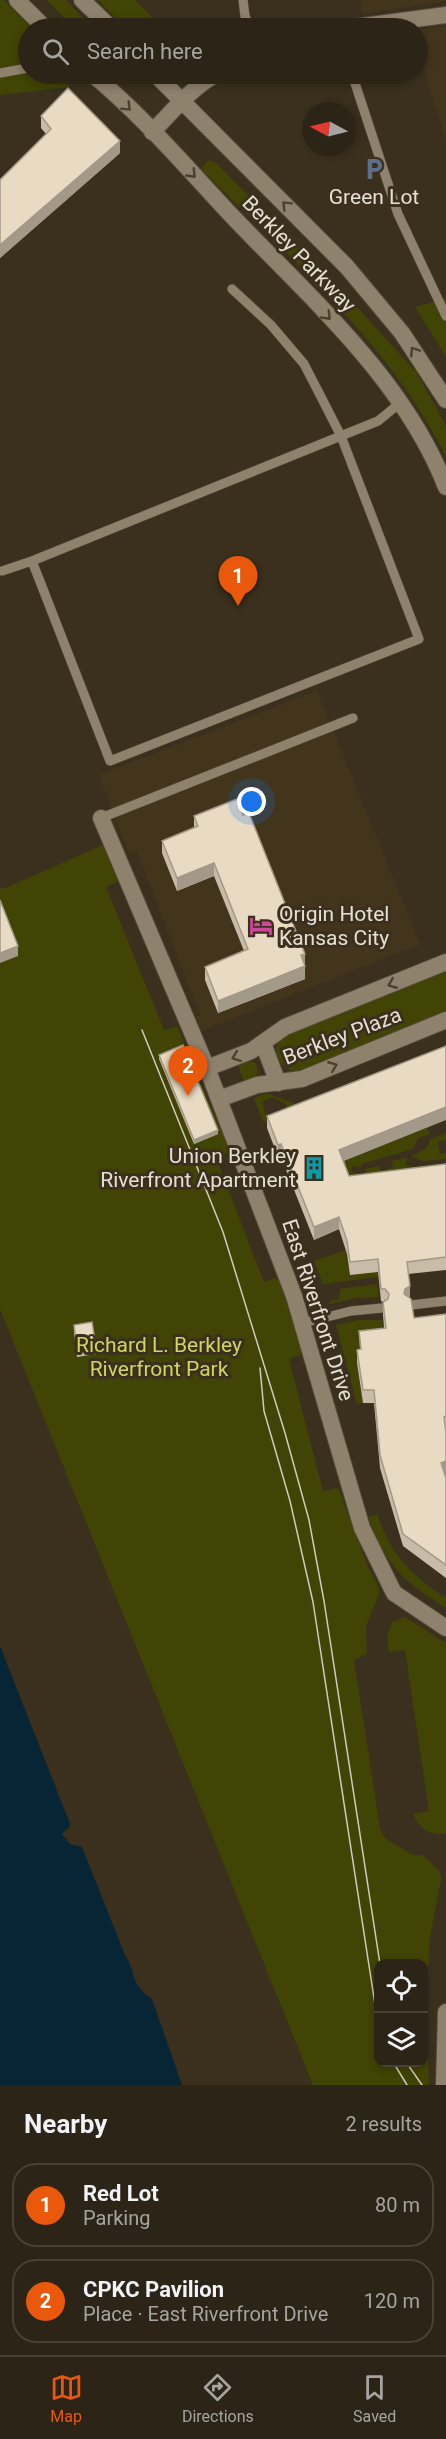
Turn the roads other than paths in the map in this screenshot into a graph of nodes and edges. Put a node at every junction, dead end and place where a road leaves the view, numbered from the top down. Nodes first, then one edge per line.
1 (17, 0) edge
2 (82, 0) edge
3 (243, 0) edge
4 (446, 15) edge
5 (35, 18) edge
6 (101, 18) edge
7 (246, 18) edge
8 (423, 18) edge
9 (18, 70) edge
10 (0, 73) edge
11 (102, 84) edge
12 (165, 84) edge
13 (201, 84) edge
14 (355, 84) edge
15 (182, 101) junction
16 (152, 132) junction
17 (232, 289) dead end
18 (446, 316) edge
19 (446, 400) edge
20 (400, 403) junction
21 (341, 436) junction
22 (446, 487) edge
23 (32, 561) junction
24 (2, 571) dead end
25 (353, 718) dead end
26 (101, 818) joint
27 (446, 962) edge
28 (446, 1020) edge
29 (263, 1043) junction
30 (207, 1068) junction
31 (278, 1083) junction
32 (219, 1099) junction
33 (446, 1301) edge
34 (411, 1305) edge
35 (382, 1308) edge
36 (303, 1323) junction
37 (446, 1628) edge
38 (446, 2012) edge
39 (444, 2085) edge

1 - 5 street
2 - 6 street
3 - 7 lane
4 - 8 street
9 - 10 lane
11 -> 16 street, Berkley Parkway
12 - 15 street, Berkley Parkway
13 - 15 street
14 - 18 lane
15 - 16 street
19 -> 15 street, Berkley Parkway
16 -> 20 street, Berkley Parkway
17 - 21 lane
20 - 21 lane
20 - 22 street, Berkley Parkway
21 - 23 lane
21 - 23 lane
23 - 24 lane
25 - 26 lane
26 - 30 street, East Riverfront Drive
27 -> 29 street, Berkley Plaza
31 -> 28 street, Berkley Plaza
29 -> 30 street, Berkley Plaza
29 - 31 street
30 - 32 street, East Riverfront Drive
31 - 32 street, Berkley Plaza
32 - 36 street, East Riverfront Drive
33 - 34 lane
35 - 36 lane
36 - 37 street, East Riverfront Drive
38 - 39 street

